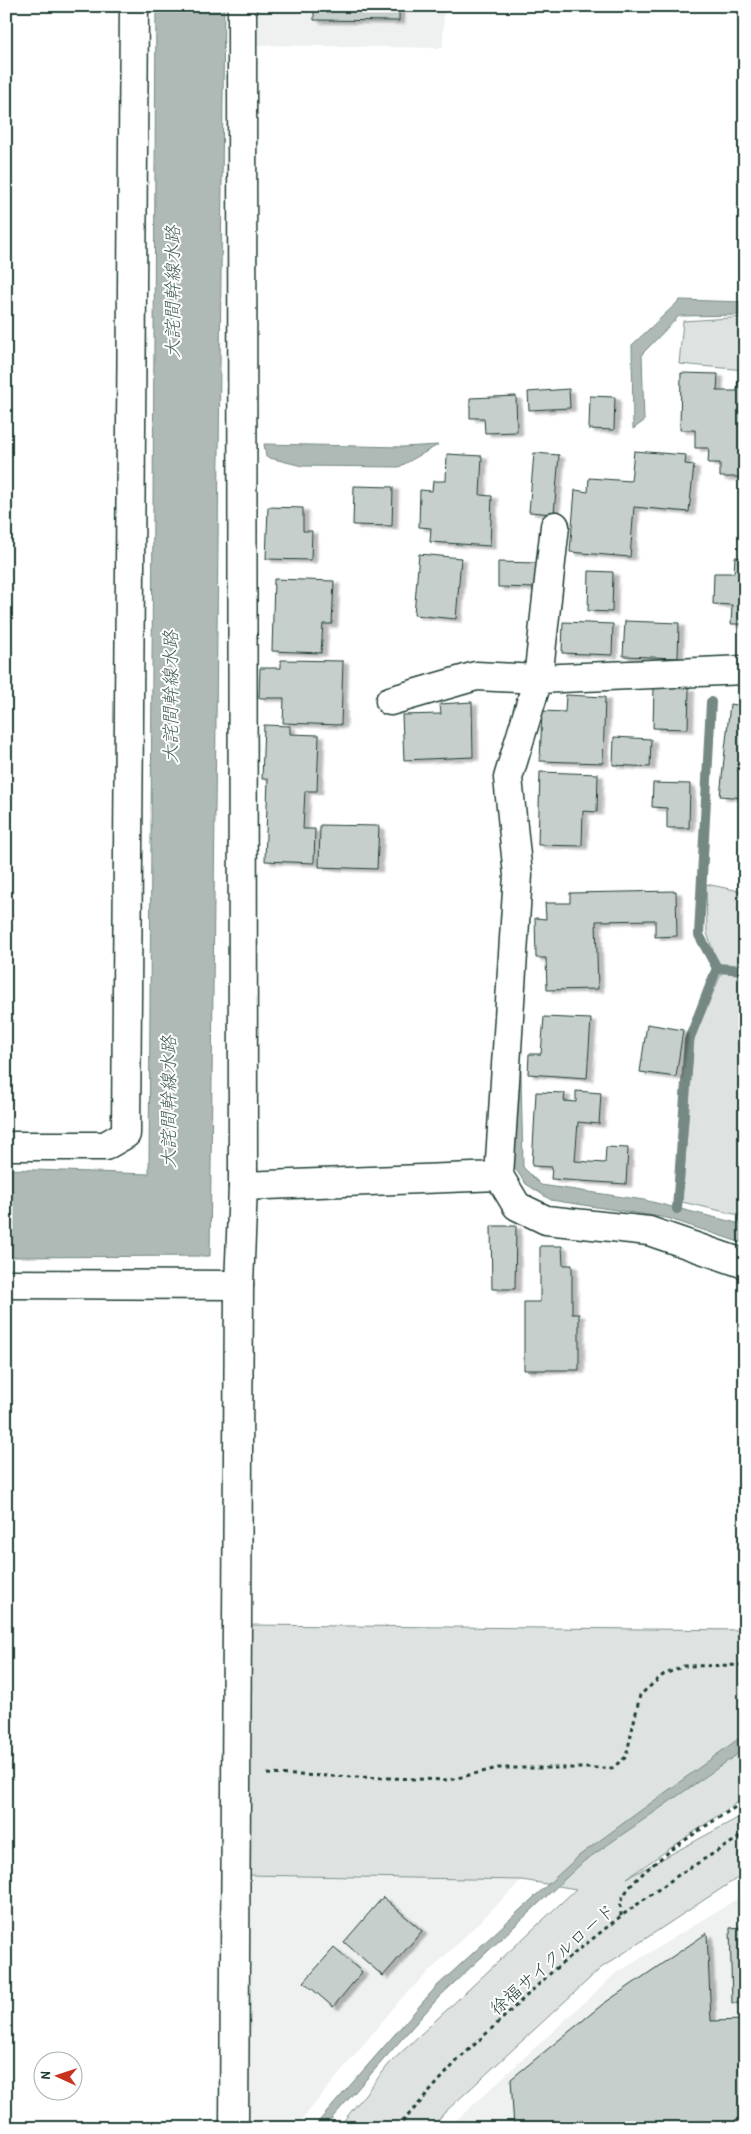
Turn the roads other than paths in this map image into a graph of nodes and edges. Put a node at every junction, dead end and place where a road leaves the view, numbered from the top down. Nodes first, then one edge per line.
1 (134, 6) edge
2 (242, 10) edge
3 (555, 526) dead end
4 (745, 670) edge
5 (538, 679) junction
6 (390, 702) dead end
7 (6, 1146) edge
8 (499, 1176) junction
9 (243, 1186) junction
10 (745, 1264) edge
11 (6, 1284) edge
12 (239, 1285) junction
13 (234, 2128) edge

1 - 7 street
2 - 9 street
3 - 5 street
4 - 5 street
5 - 6 street
5 - 8 street
8 - 9 street
8 - 10 street
9 - 12 street
11 - 12 street
12 - 13 street

